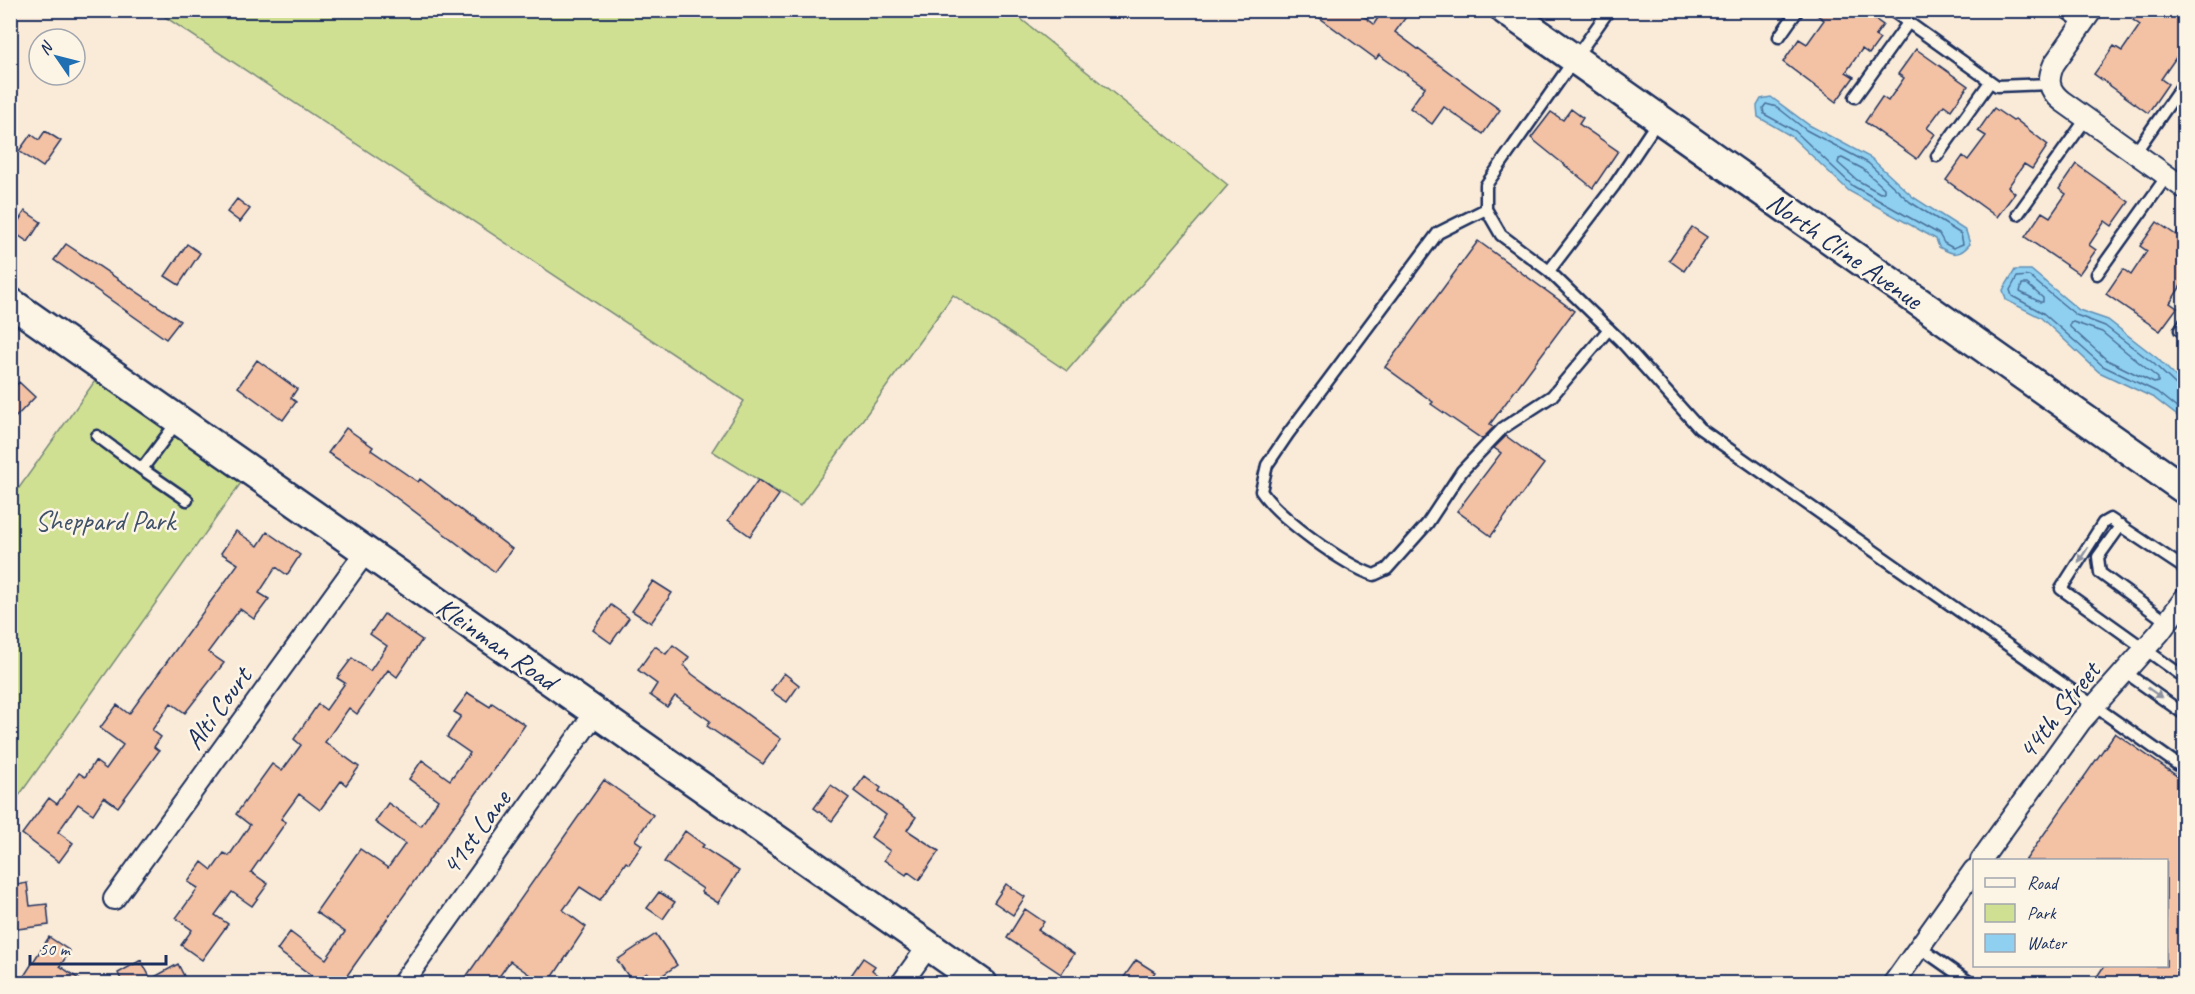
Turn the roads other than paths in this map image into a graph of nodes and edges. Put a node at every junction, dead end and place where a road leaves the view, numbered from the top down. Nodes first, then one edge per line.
1 (1505, 10) edge
2 (1609, 10) edge
3 (1798, 10) edge
4 (1890, 10) edge
5 (2063, 10) edge
6 (2087, 17) edge
7 (1908, 23) junction
8 (1779, 37) dead end
9 (1575, 59) junction
10 (1990, 82) junction
11 (2184, 83) edge
12 (2050, 84) junction
13 (1855, 97) dead end
14 (1659, 119) junction
15 (2086, 119) junction
16 (2135, 153) junction
17 (1937, 156) dead end
18 (2167, 176) junction
19 (2184, 188) edge
20 (1486, 209) junction
21 (2018, 214) dead end
22 (1549, 271) junction
23 (2097, 274) dead end
24 (10, 302) edge
25 (1609, 329) junction
26 (179, 419) junction
27 (96, 436) dead end
28 (142, 469) junction
29 (2184, 489) edge
30 (187, 500) dead end
31 (2121, 525) junction
32 (367, 550) junction
33 (2184, 568) edge
34 (2184, 599) edge
35 (2168, 622) junction
36 (2145, 649) junction
37 (2125, 672) junction
38 (2184, 677) edge
39 (2093, 707) junction
40 (595, 713) junction
41 (2184, 714) edge
42 (2184, 770) edge
43 (1982, 859) edge
44 (1973, 871) edge
45 (114, 899) dead end
46 (929, 945) junction
47 (1919, 947) junction
48 (402, 984) edge
49 (901, 984) edge
50 (982, 984) edge
51 (1893, 984) edge
52 (1972, 984) edge

1 - 9 street, North Cline Avenue
2 - 9 lane
3 - 8 lane
4 - 7 lane
5 - 6 lane
6 - 12 street
7 - 10 lane
7 - 13 lane
9 - 14 street, North Cline Avenue
9 - 20 lane
10 - 12 lane
10 - 17 lane
11 - 16 lane
12 - 15 street
14 - 22 lane
14 - 29 street, North Cline Avenue
15 - 16 street
15 - 21 lane
16 - 18 street
18 - 19 street
18 - 23 lane
20 - 22 lane
20 - 25 lane
22 - 25 lane
24 - 26 street, Kleinman Road
25 - 39 lane
26 - 28 lane
26 - 32 street, Kleinman Road
27 - 28 lane
28 - 30 lane
31 - 33 lane
31 - 35 lane
31 -> 36 lane
32 - 40 street, Kleinman Road
32 - 45 street, Alti Court
34 - 35 street, 44th Street
35 - 36 street, 44th Street
36 - 37 street, 44th Street
36 - 38 lane
37 - 39 street, 44th Street
37 -> 41 lane
39 - 42 lane
39 - 43 street, 44th Street
40 - 46 street, Kleinman Road
40 - 48 street, 41st Lane
44 - 47 street
46 - 49 street
46 - 50 street, Kleinman Road
47 - 51 street
47 - 52 lane

